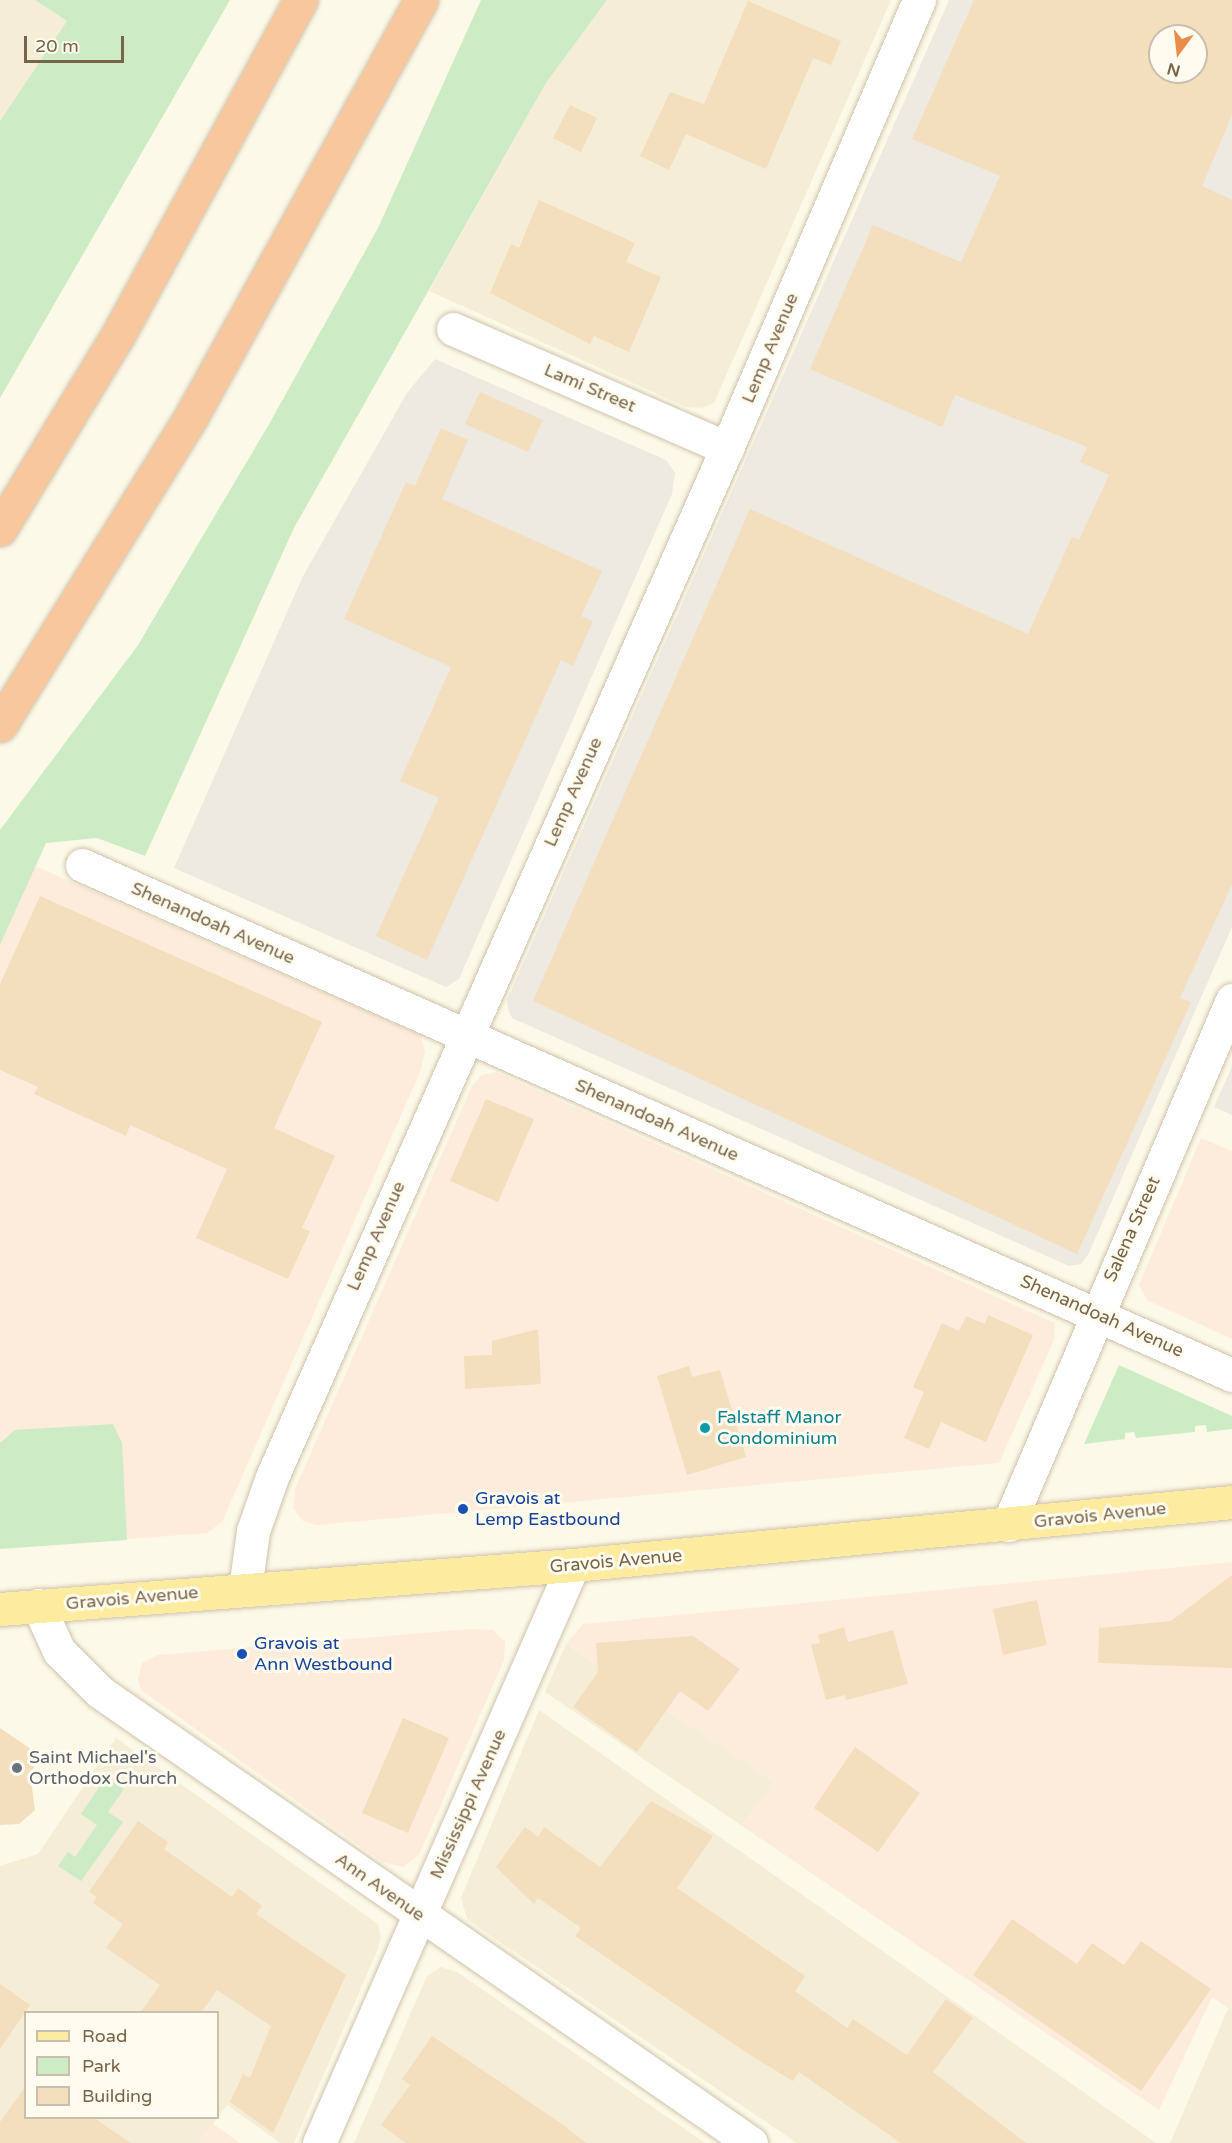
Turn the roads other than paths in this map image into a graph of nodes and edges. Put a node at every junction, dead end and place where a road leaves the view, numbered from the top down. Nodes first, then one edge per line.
1 (302, 0) edge
2 (421, 0) edge
3 (919, 0) edge
4 (453, 329) dead end
5 (728, 447) junction
6 (0, 529) edge
7 (0, 725) edge
8 (82, 865) dead end
9 (1232, 1000) edge
10 (464, 1034) junction
11 (1096, 1312) junction
12 (1232, 1375) edge
13 (1232, 1502) edge
14 (1008, 1525) junction
15 (573, 1564) junction
16 (245, 1589) junction
17 (38, 1605) junction
18 (0, 1609) edge
19 (421, 1915) junction
20 (319, 2143) edge
21 (751, 2143) edge

1 - 6 highway
2 - 7 highway
3 - 5 street, Lemp Avenue
4 - 5 street, Lami Street
5 - 10 street, Lemp Avenue
8 - 10 street, Shenandoah Avenue
9 - 11 street, Salena Street
10 - 11 street, Shenandoah Avenue
10 - 16 street, Lemp Avenue
11 - 12 street, Shenandoah Avenue
11 - 14 street, Salena Street
13 - 14 main road, Gravois Avenue
14 - 15 main road, Gravois Avenue
15 - 16 main road, Gravois Avenue
15 - 19 street, Mississippi Avenue
16 - 17 main road, Gravois Avenue
17 - 18 main road, Gravois Avenue
17 - 19 street, Ann Avenue
19 - 20 street, Mississippi Avenue
19 - 21 street, Ann Avenue

